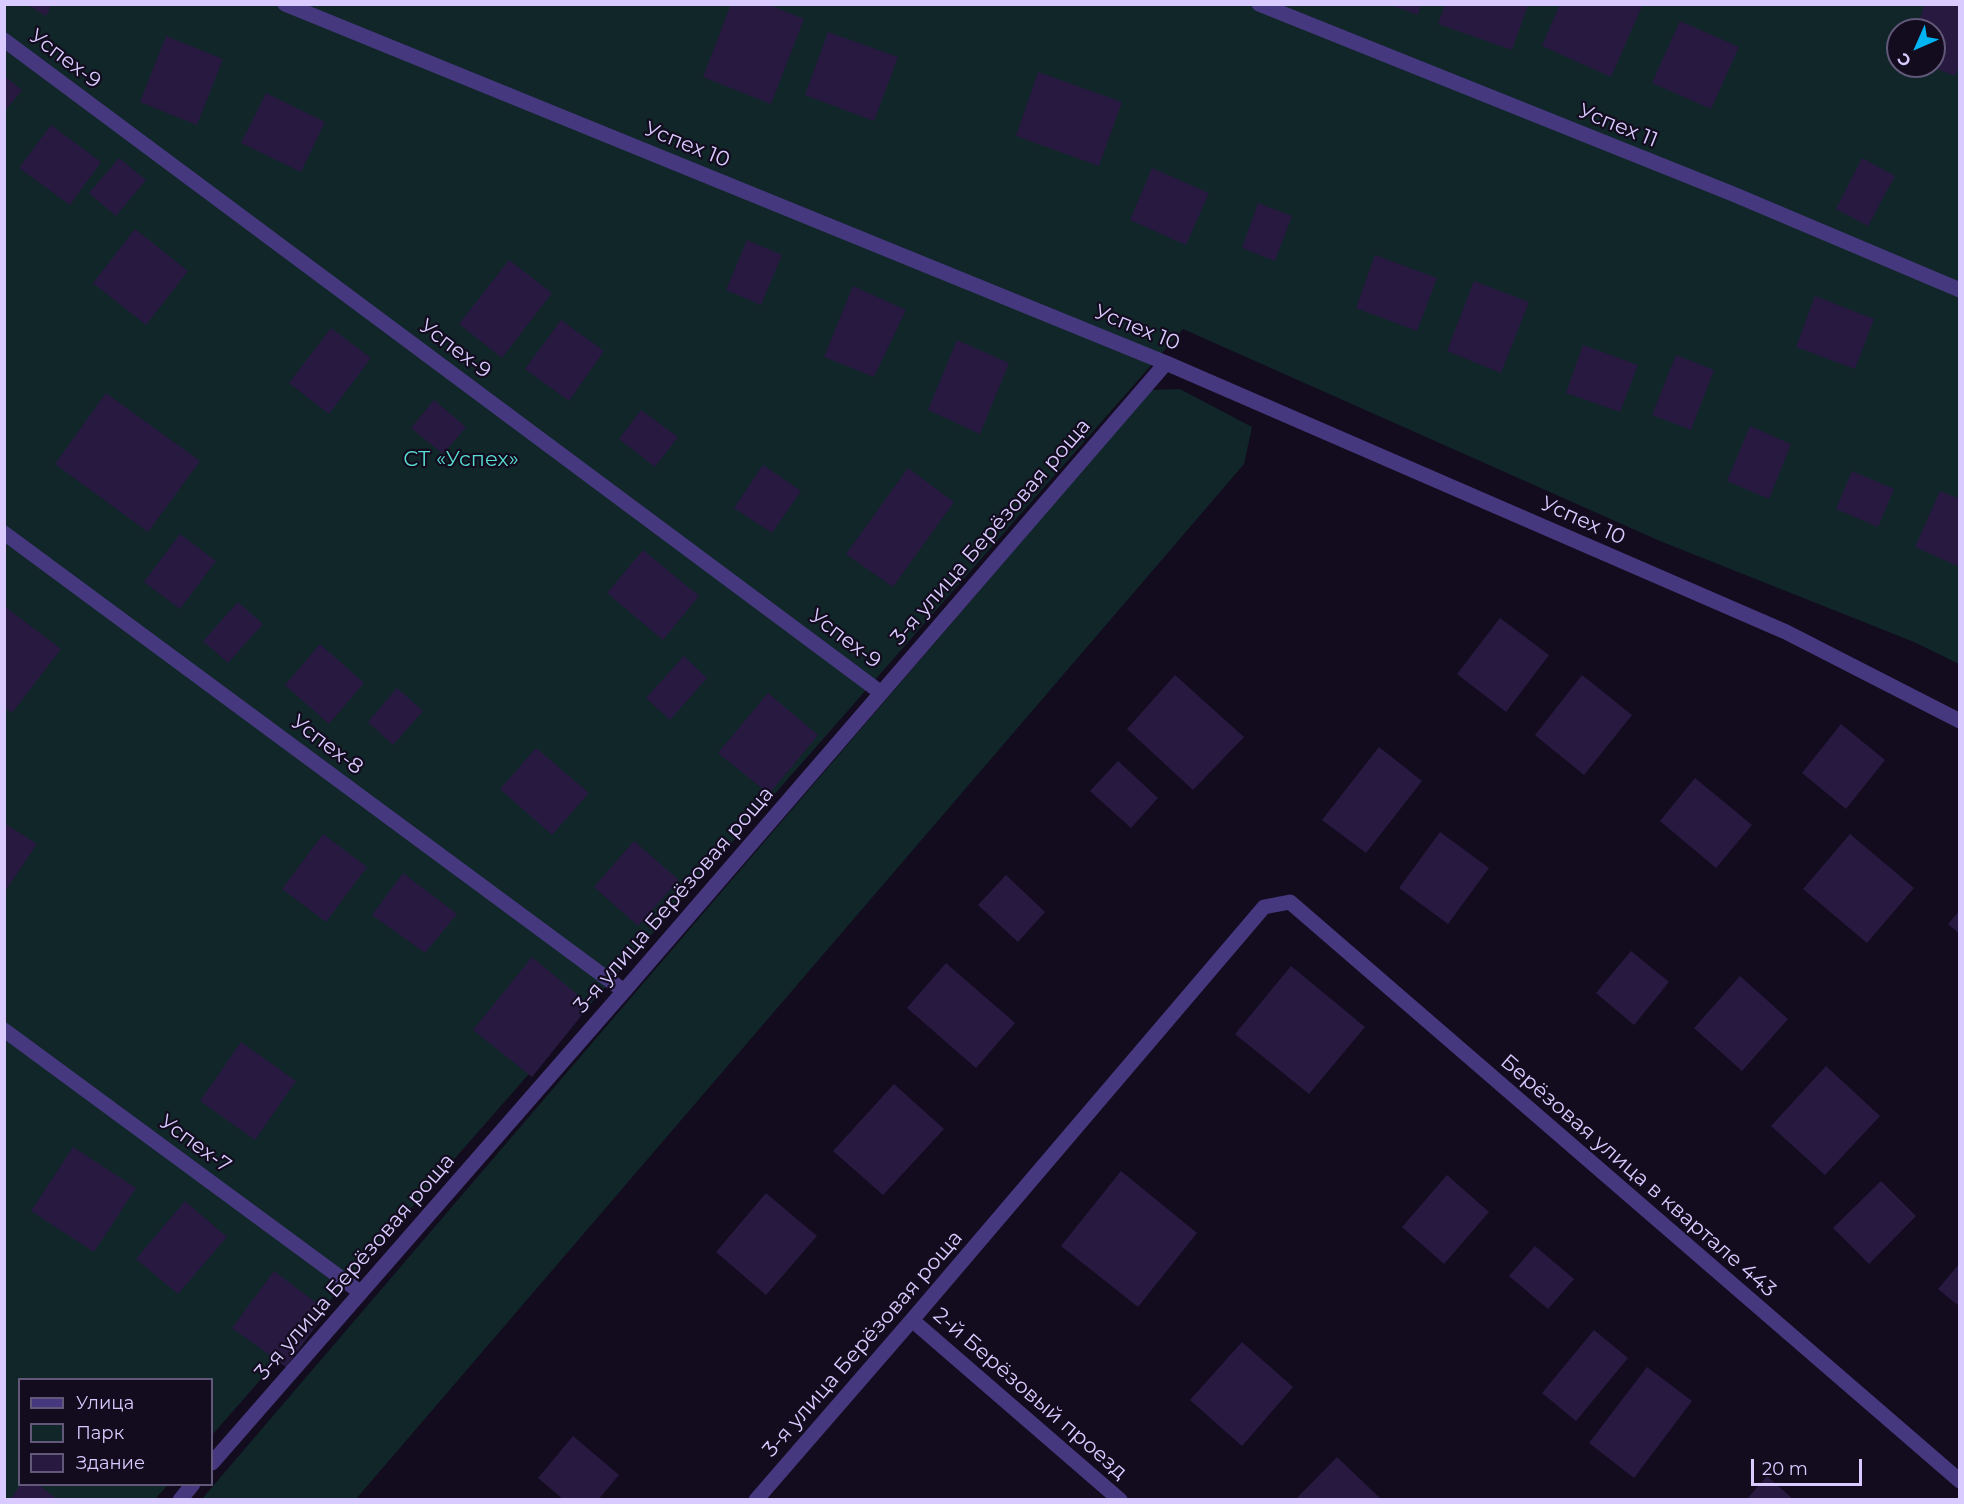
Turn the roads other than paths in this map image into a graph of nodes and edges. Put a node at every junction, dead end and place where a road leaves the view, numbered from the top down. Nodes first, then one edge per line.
1 (285, 4) edge
2 (1259, 4) edge
3 (4, 40) edge
4 (1959, 290) edge
5 (1166, 363) junction
6 (4, 533) edge
7 (880, 692) junction
8 (1959, 721) edge
9 (1290, 902) joint
10 (624, 991) junction
11 (4, 1030) edge
12 (360, 1292) junction
13 (912, 1320) junction
14 (213, 1462) edge
15 (1959, 1481) edge
16 (192, 1486) edge
17 (180, 1500) edge
18 (756, 1500) edge
19 (1120, 1500) edge

1 - 5 street, Успех 10
2 - 4 street, Успех 11
3 - 7 street, Успех-9
5 - 7 street, 3-я улица Берёзовая роща
5 - 8 street, Успех 10
6 - 10 street, Успех-8
7 - 10 street, 3-я улица Берёзовая роща
9 - 13 street, 3-я улица Берёзовая роща
9 - 15 street, Берёзовая улица в квартале 443
10 - 12 street, 3-я улица Берёзовая роща
11 - 12 street, Успех-7
12 - 14 street, 3-я улица Берёзовая роща
13 - 18 street, 3-я улица Берёзовая роща
13 - 19 street, 2-й Берёзовый проезд
16 - 17 street

